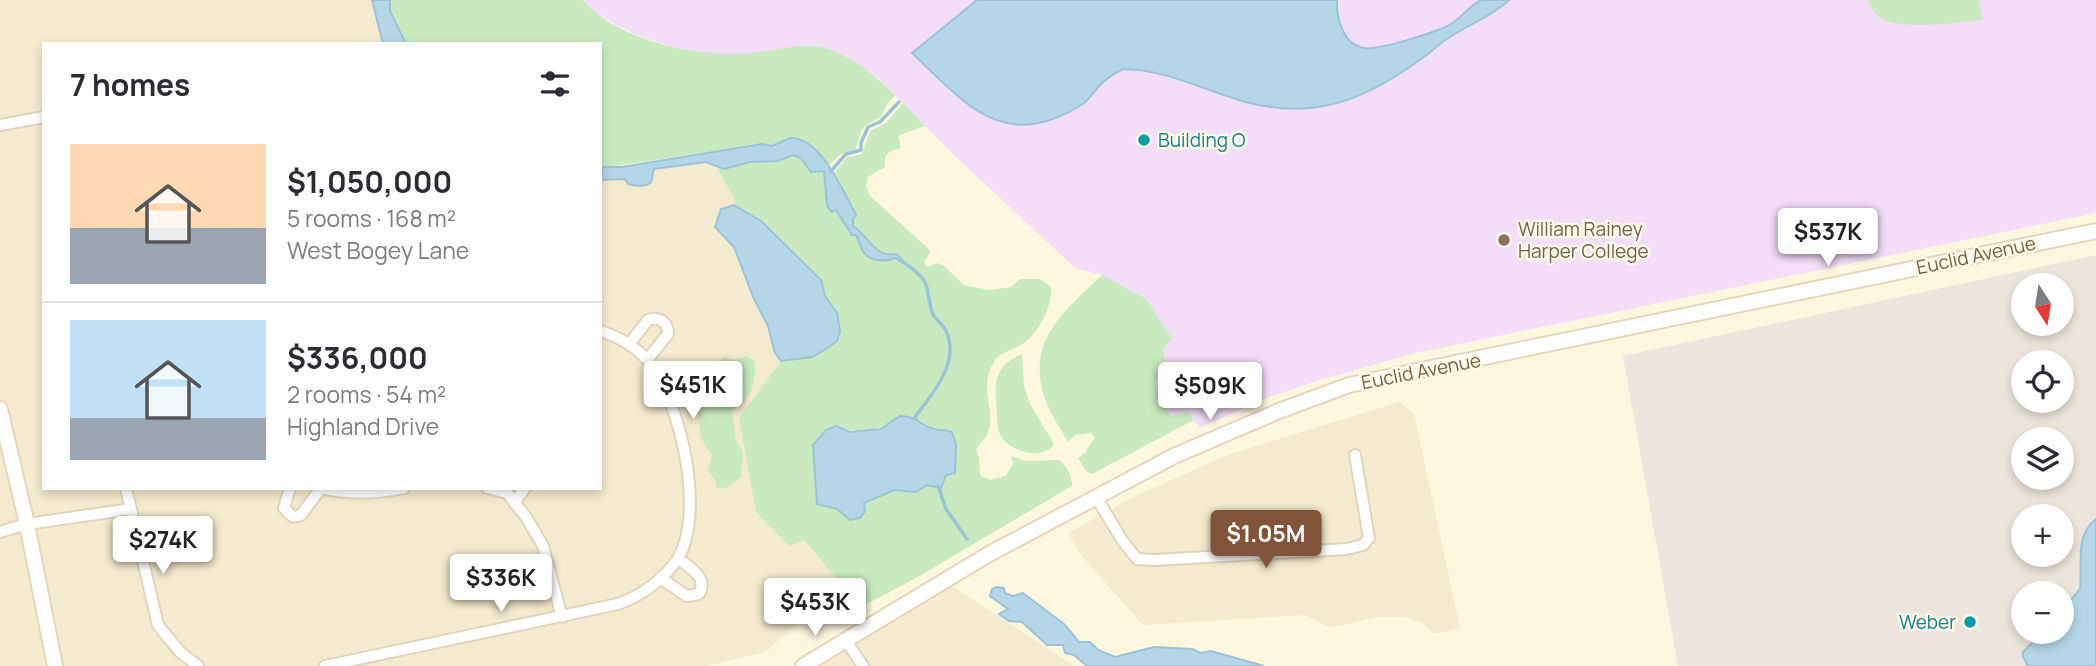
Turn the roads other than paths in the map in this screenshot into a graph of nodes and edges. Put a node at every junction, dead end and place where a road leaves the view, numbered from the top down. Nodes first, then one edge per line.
1 (42, 117) edge
2 (0, 125) edge
3 (2096, 231) edge
4 (602, 332) edge
5 (629, 344) junction
6 (648, 360) junction
7 (0, 409) edge
8 (1355, 455) dead end
9 (126, 490) edge
10 (289, 490) edge
11 (320, 490) edge
12 (330, 490) edge
13 (395, 490) edge
14 (495, 490) edge
15 (523, 490) edge
16 (1096, 497) junction
17 (514, 502) junction
18 (131, 509) junction
19 (27, 524) junction
20 (0, 533) edge
21 (678, 558) junction
22 (660, 578) junction
23 (562, 617) junction
24 (846, 641) junction
25 (55, 666) edge
26 (198, 666) edge
27 (325, 666) edge
28 (803, 666) edge
29 (863, 666) edge

1 - 2 street
3 - 16 main road, Euclid Avenue
4 - 5 street
5 - 6 street
5 - 6 street
6 - 21 street
7 - 19 main road
8 - 16 street
9 - 18 street
10 - 11 street
12 - 13 street
14 - 17 street
15 - 17 street
16 - 24 main road, Euclid Avenue
17 - 23 street
18 - 19 street
18 - 26 street
19 - 20 street
19 - 25 main road
21 - 22 street
21 - 22 street
22 - 23 street
23 - 27 street
24 - 28 main road, Euclid Avenue
24 - 29 street

